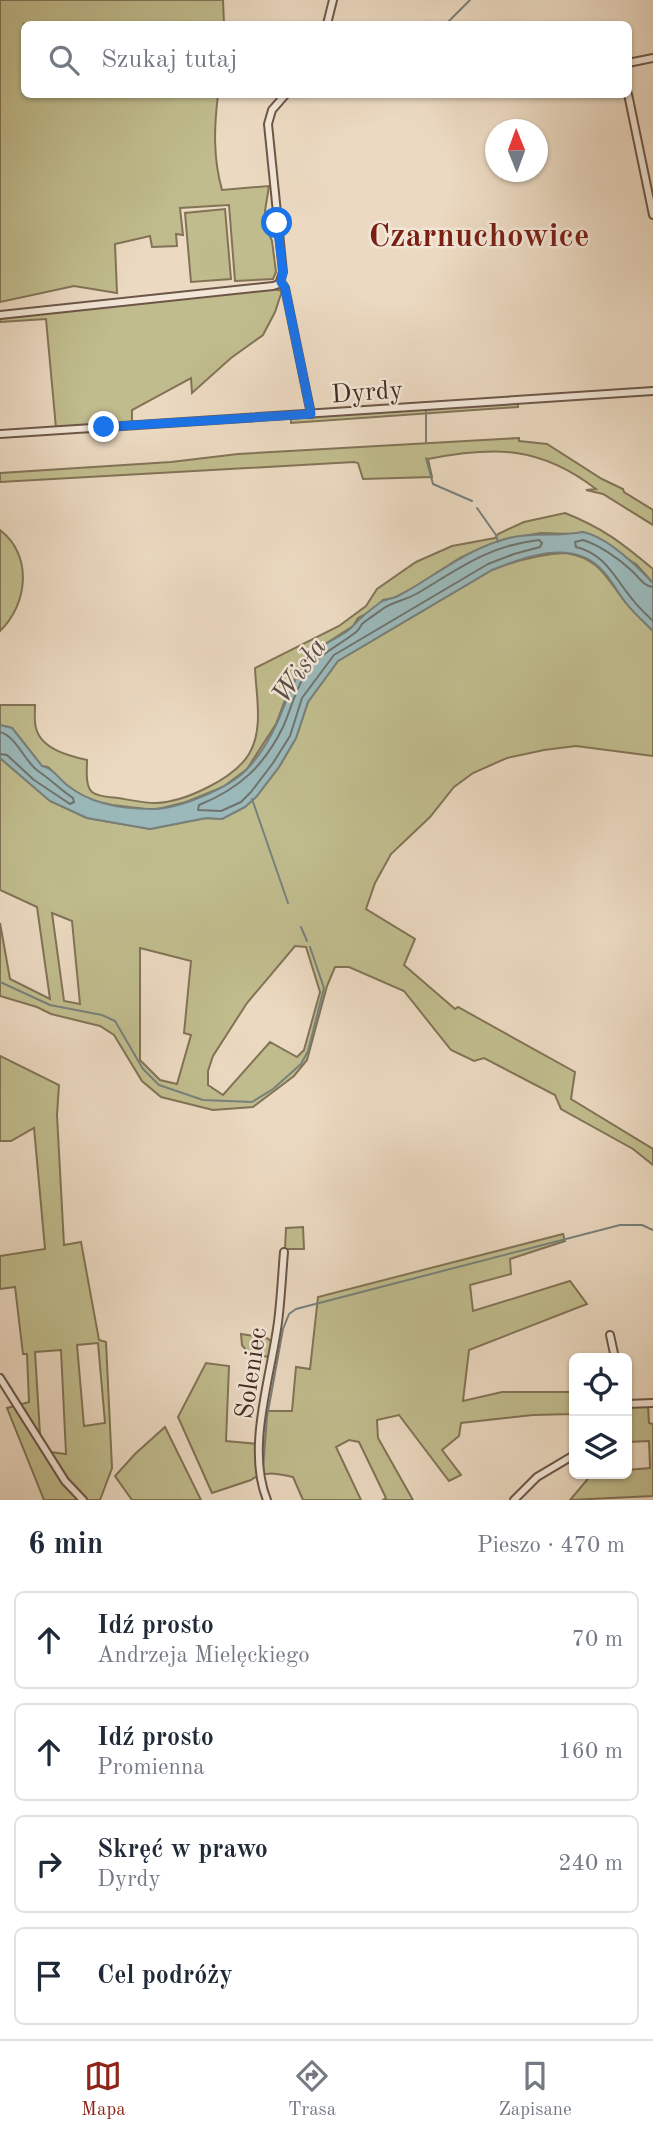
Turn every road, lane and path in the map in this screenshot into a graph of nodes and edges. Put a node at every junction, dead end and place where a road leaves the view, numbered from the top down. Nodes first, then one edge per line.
1 (333, 0) edge
2 (328, 21) edge
3 (653, 58) edge
4 (632, 62) edge
5 (282, 98) edge
6 (629, 98) edge
7 (653, 215) edge
8 (281, 282) junction
9 (0, 315) edge
10 (653, 391) edge
11 (311, 414) junction
12 (0, 434) edge
13 (284, 1252) dead end
14 (610, 1335) dead end
15 (614, 1353) edge
16 (0, 1378) edge
17 (653, 1403) edge
18 (632, 1404) edge
19 (569, 1458) edge
20 (83, 1500) edge
21 (267, 1500) edge
22 (514, 1500) edge

1 - 2 street
3 - 4 street
5 - 8 street
6 - 7 street
8 - 9 street
8 - 11 street
10 - 11 street, Dyrdy
11 - 12 street, Dyrdy
13 - 21 street, Soleniec
14 - 15 street
16 - 20 street
17 - 18 street
19 - 22 street

